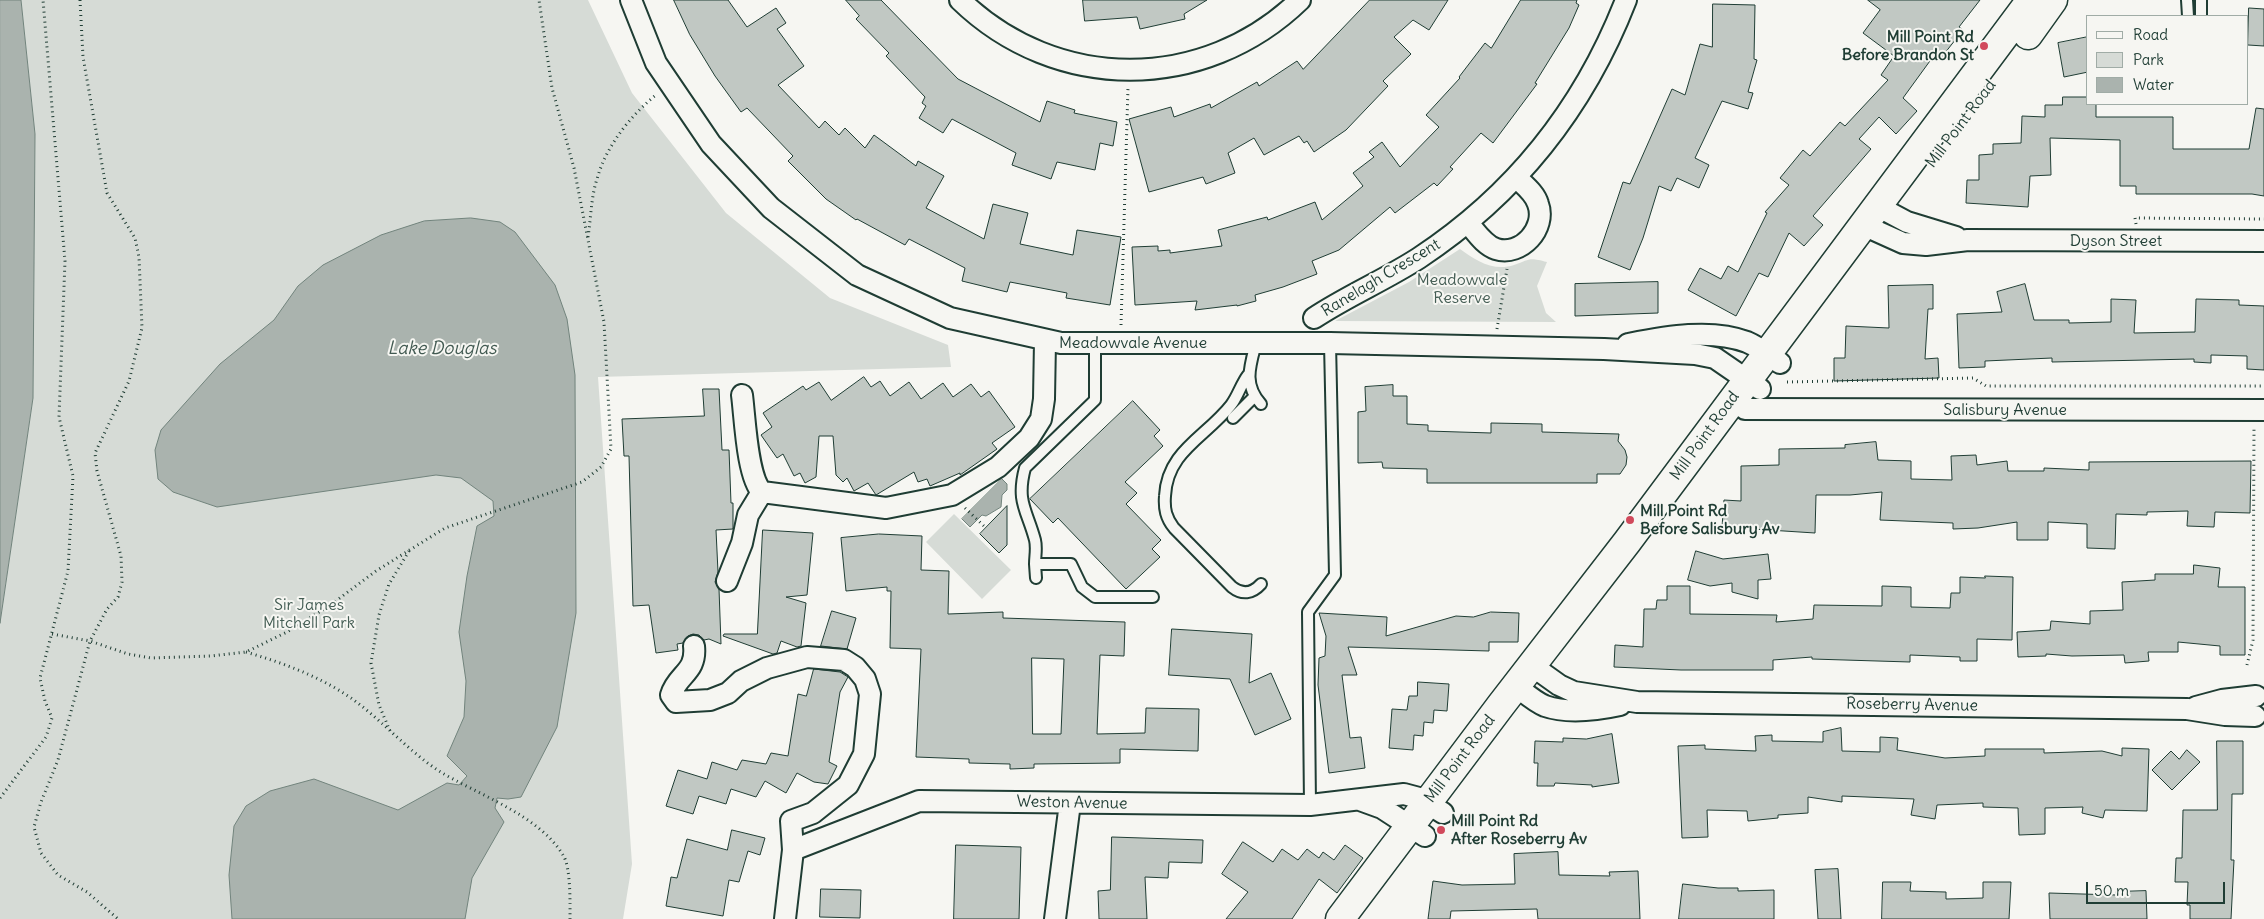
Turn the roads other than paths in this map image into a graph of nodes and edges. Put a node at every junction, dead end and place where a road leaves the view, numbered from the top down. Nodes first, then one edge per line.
1 (631, 0) edge
2 (960, 0) edge
3 (1300, 0) edge
4 (1626, 0) edge
5 (2031, 0) edge
6 (2053, 0) edge
7 (2187, 0) edge
8 (2201, 0) edge
9 (2188, 15) edge
10 (2201, 15) edge
11 (1516, 177) junction
12 (1877, 219) junction
13 (1468, 223) junction
14 (2264, 241) edge
15 (1314, 318) dead end
16 (1045, 341) junction
17 (1095, 343) junction
18 (1256, 343) junction
19 (1330, 343) junction
20 (1604, 349) junction
21 (1778, 366) junction
22 (1248, 375) junction
23 (1751, 393) junction
24 (742, 395) dead end
25 (2259, 410) edge
26 (1233, 418) dead end
27 (762, 492) junction
28 (1036, 564) junction
29 (1036, 578) dead end
30 (727, 581) dead end
31 (1261, 584) dead end
32 (1153, 597) dead end
33 (694, 646) dead end
34 (1530, 681) junction
35 (2260, 707) edge
36 (1360, 800) junction
37 (1070, 803) junction
38 (1310, 805) junction
39 (1435, 808) junction
40 (1418, 831) junction
41 (794, 850) junction
42 (785, 919) edge
43 (1055, 919) edge
44 (1340, 919) edge
45 (1363, 919) edge

1 - 16 street, Meadowvale Avenue
2 - 3 street
4 - 11 street, Ranelagh Crescent
5 - 12 main road, Mill Point Road
6 - 12 main road, Mill Point Road
7 - 9 lane
8 - 10 lane
11 - 13 street, Ranelagh Crescent
11 - 13 street
12 - 14 street, Dyson Street
12 - 21 main road, Mill Point Road
13 - 15 street, Ranelagh Crescent
16 - 17 street, Meadowvale Avenue
16 - 27 street
17 - 18 street, Meadowvale Avenue
17 - 28 lane
18 - 19 street, Meadowvale Avenue
18 - 22 lane
19 - 20 street, Meadowvale Avenue
19 - 38 lane
20 - 21 street, Meadowvale Avenue
20 - 23 street, Meadowvale Avenue
21 - 23 main road, Mill Point Road
22 - 26 lane
22 - 31 lane
23 - 25 street, Salisbury Avenue
23 - 34 main road, Mill Point Road
24 - 27 street
27 - 30 street
28 - 29 lane
28 - 32 lane
33 - 41 street
34 - 35 street, Roseberry Avenue
34 - 39 main road, Mill Point Road
36 - 38 street, Weston Avenue
36 - 39 street, Weston Avenue
36 - 40 street, Weston Avenue
37 - 38 street, Weston Avenue
37 - 41 street, Weston Avenue
37 - 43 street
39 - 40 main road, Mill Point Road
40 - 44 main road, Mill Point Road
40 - 45 main road, Mill Point Road
41 - 42 street

